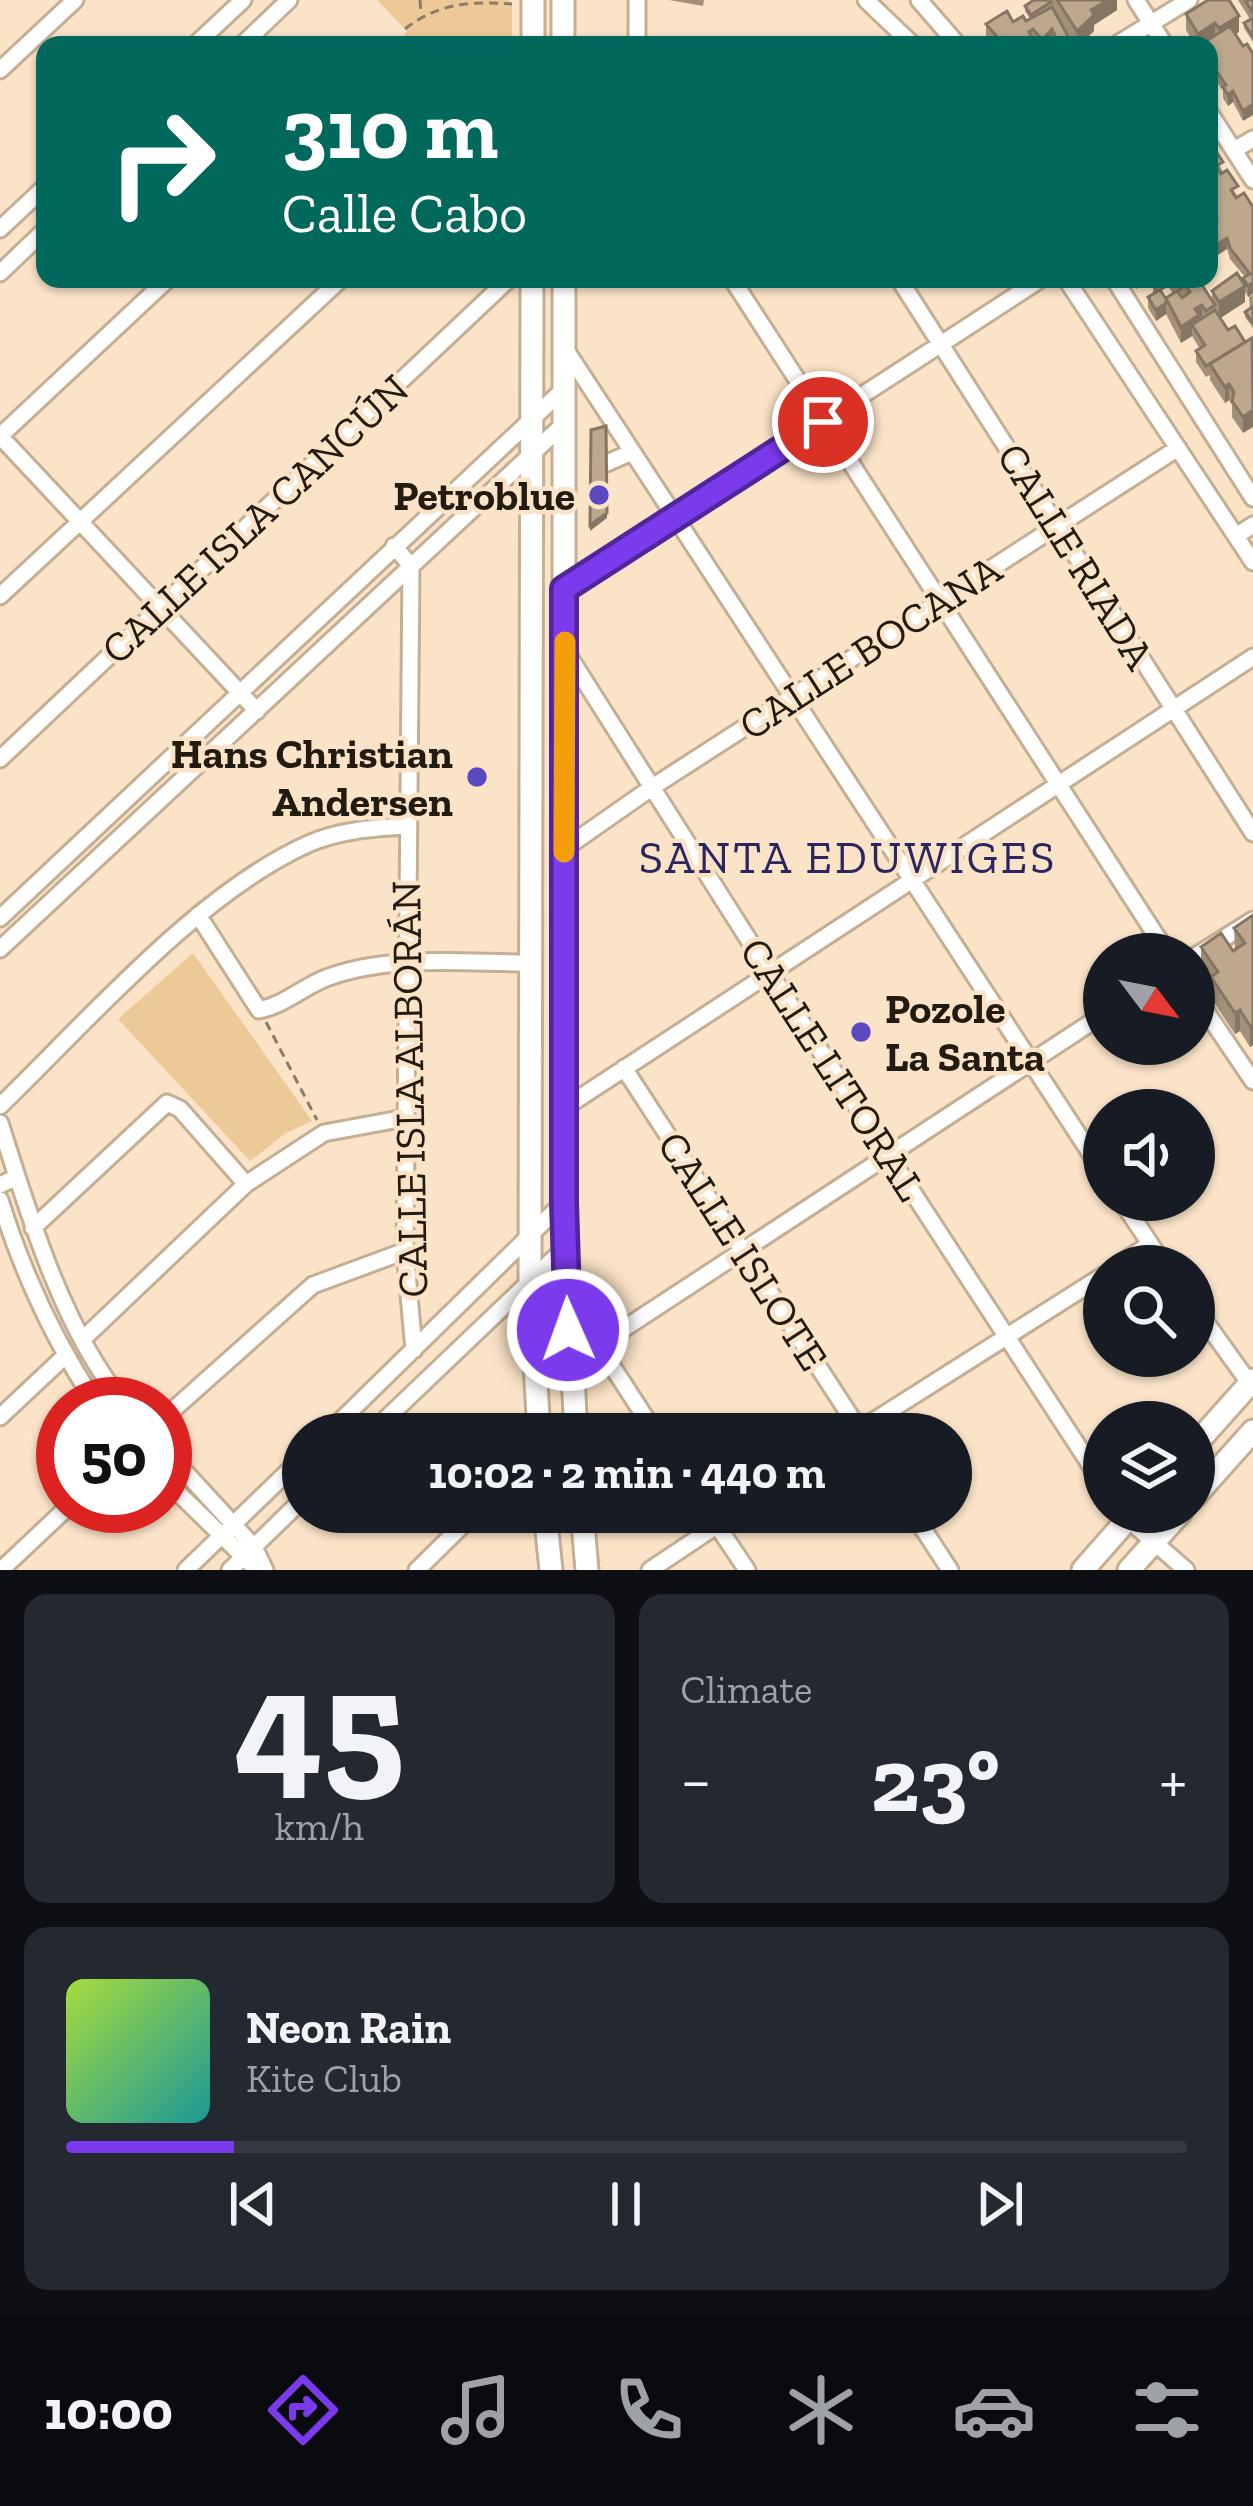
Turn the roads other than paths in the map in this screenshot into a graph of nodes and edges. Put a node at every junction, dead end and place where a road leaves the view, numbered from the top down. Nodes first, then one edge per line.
1 (75, 0) edge
2 (243, 0) edge
3 (563, 0) edge
4 (638, 0) edge
5 (866, 0) edge
6 (919, 0) edge
7 (1136, 0) edge
8 (1189, 0) edge
9 (282, 2) edge
10 (523, 2) edge
11 (1151, 23) junction
12 (36, 36) edge
13 (36, 36) edge
14 (205, 36) edge
15 (250, 36) edge
16 (531, 36) edge
17 (563, 36) edge
18 (637, 36) edge
19 (904, 36) edge
20 (950, 36) edge
21 (1130, 36) edge
22 (1159, 36) edge
23 (0, 70) edge
24 (1218, 126) edge
25 (1253, 139) edge
26 (1234, 150) junction
27 (1253, 180) edge
28 (36, 195) edge
29 (0, 229) edge
30 (36, 239) edge
31 (0, 273) edge
32 (158, 288) edge
33 (331, 288) edge
34 (499, 288) edge
35 (532, 288) edge
36 (564, 288) edge
37 (738, 288) edge
38 (905, 288) edge
39 (1027, 288) edge
40 (1072, 288) edge
41 (1120, 288) edge
42 (941, 343) junction
43 (564, 347) junction
44 (564, 389) junction
45 (532, 419) junction
46 (823, 422) junction
47 (565, 423) junction
48 (0, 436) edge
49 (1178, 448) junction
50 (531, 452) junction
51 (632, 452) junction
52 (607, 464) edge
53 (1253, 498) edge
54 (674, 516) junction
55 (79, 521) junction
56 (1253, 525) edge
57 (1056, 527) junction
58 (1236, 536) junction
59 (394, 546) junction
60 (1253, 562) edge
61 (411, 566) junction
62 (564, 589) junction
63 (0, 596) edge
64 (940, 603) junction
65 (160, 608) junction
66 (566, 650) junction
67 (1253, 657) edge
68 (238, 692) junction
69 (793, 698) junction
70 (1173, 708) junction
71 (257, 711) junction
72 (0, 759) edge
73 (1057, 784) junction
74 (654, 786) junction
75 (407, 826) junction
76 (1253, 833) edge
77 (564, 849) junction
78 (911, 878) junction
79 (198, 915) junction
80 (0, 918) edge
81 (1253, 920) edge
82 (1154, 933) edge
83 (1215, 944) edge
84 (0, 949) edge
85 (531, 963) junction
86 (407, 964) junction
87 (769, 972) junction
88 (1215, 1025) edge
89 (1083, 1027) edge
90 (1030, 1060) junction
91 (624, 1068) junction
92 (1253, 1081) edge
93 (0, 1106) edge
94 (564, 1108) junction
95 (405, 1118) junction
96 (0, 1123) edge
97 (1083, 1142) edge
98 (889, 1156) junction
99 (17, 1177) junction
100 (246, 1184) junction
101 (0, 1185) edge
102 (0, 1200) edge
103 (564, 1202) junction
104 (1135, 1221) edge
105 (33, 1228) junction
106 (530, 1235) junction
107 (1150, 1244) edge
108 (14, 1246) junction
109 (566, 1247) junction
110 (405, 1251) junction
111 (745, 1252) junction
112 (0, 1260) edge
113 (530, 1278) junction
114 (1083, 1289) edge
115 (567, 1296) junction
116 (1215, 1334) edge
117 (83, 1339) junction
118 (1006, 1339) junction
119 (598, 1346) junction
120 (414, 1350) junction
121 (66, 1355) junction
122 (570, 1364) junction
123 (80, 1377) edge
124 (105, 1377) edge
125 (1252, 1384) edge
126 (192, 1393) edge
127 (349, 1413) edge
128 (392, 1413) edge
129 (538, 1413) edge
130 (574, 1413) edge
131 (642, 1413) edge
132 (846, 1413) edge
133 (889, 1413) edge
134 (0, 1417) edge
135 (1215, 1424) edge
136 (1253, 1431) edge
137 (1083, 1454) edge
138 (1215, 1474) edge
139 (282, 1477) edge
140 (192, 1485) edge
141 (192, 1502) edge
142 (282, 1519) edge
143 (227, 1531) junction
144 (40, 1533) edge
145 (455, 1533) edge
146 (547, 1533) edge
147 (584, 1533) edge
148 (695, 1533) edge
149 (722, 1533) edge
150 (926, 1533) edge
151 (1113, 1533) edge
152 (1144, 1533) edge
153 (1162, 1533) edge
154 (1153, 1543) junction
155 (242, 1558) edge
156 (1, 1570) edge
157 (186, 1570) edge
158 (261, 1570) edge
159 (417, 1570) edge
160 (550, 1570) edge
161 (587, 1570) edge
162 (650, 1570) edge
163 (747, 1570) edge
164 (950, 1570) edge
165 (1083, 1570) edge
166 (1129, 1570) edge
167 (1186, 1570) edge

1 - 12 street
2 - 14 street
3 - 17 main road
4 - 18 street
5 - 19 street
6 - 20 street
7 - 11 street
8 - 11 street
9 - 15 street
10 - 16 main road
11 - 21 street
11 - 22 street
13 - 23 street
24 - 26 street
25 - 26 street
26 - 27 street
28 - 29 street
30 - 31 street
32 - 48 street
33 - 55 street
34 - 65 street, CALLE ISLA CANCÚN
35 - 45 main road
36 - 43 main road
37 - 46 street
38 - 42 street, CALLE RIADA
39 - 42 street
40 - 49 street
41 - 53 street
42 - 46 street
42 - 57 street, CALLE RIADA
43 - 44 main road
43 - 51 street
44 - 45 street
44 - 47 main road
45 - 50 main road
45 - 59 street
46 - 54 street
46 - 64 street
47 - 50 street
47 - 62 main road
48 - 55 street
49 - 57 street, CALLE BOCANA
49 - 58 street
50 - 61 street
50 - 85 main road
51 - 52 street
51 - 54 street
54 - 62 street
54 - 69 street
55 - 63 street
55 - 65 street
56 - 58 street
57 - 64 street, CALLE BOCANA
57 - 70 street, CALLE RIADA
58 - 60 street
59 - 61 street
59 - 68 street
61 - 71 street
61 - 75 street, CALLE ISLA ALBORÁN
62 - 66 main road
64 - 69 street, CALLE BOCANA
64 - 73 street
65 - 68 street
65 - 72 street, CALLE ISLA CANCÚN
66 - 74 street, CALLE LITORAL
66 - 77 main road
67 - 70 street
68 - 71 street
68 - 80 street
69 - 74 street, CALLE BOCANA
69 - 78 street
70 - 73 street
70 - 76 street, CALLE RIADA
71 - 84 street
73 - 78 street
73 - 82 street
74 - 77 street, CALLE BOCANA
74 - 87 street, CALLE LITORAL
75 - 79 street
75 - 86 street, CALLE ISLA ALBORÁN
77 - 94 main road
78 - 87 street
78 - 90 street
79 - 86 street
79 - 93 street
81 - 83 street
85 - 86 street
85 - 106 main road
86 - 95 street, CALLE ISLA ALBORÁN
87 - 91 street
87 - 98 street, CALLE LITORAL
88 - 92 street
89 - 90 street
90 - 97 street
90 - 98 street
91 - 94 street
91 - 111 street, CALLE ISLOTE
94 - 103 main road
95 - 100 street
95 - 110 street, CALLE ISLA ALBORÁN
96 - 99 street
98 - 111 street
98 - 118 street, CALLE LITORAL
99 - 101 street
99 - 105 street
100 - 105 street
100 - 117 street
102 - 108 street
103 - 106 street
103 - 109 main road
104 - 107 street
105 - 117 street
106 - 113 main road
106 - 120 street
108 - 112 street
108 - 121 street
109 - 113 street
109 - 115 main road
110 - 120 street, CALLE ISLA ALBORÁN
110 - 126 street
111 - 119 street
111 - 132 street, CALLE ISLOTE
113 - 128 street
113 - 129 main road
114 - 118 street
115 - 119 street
115 - 122 main road
116 - 125 street
117 - 124 street
118 - 133 street
118 - 137 street, CALLE LITORAL
119 - 122 street
119 - 131 street
120 - 127 street
121 - 123 street
121 - 134 street
122 - 130 main road
125 - 135 main road
136 - 138 main road
139 - 143 street
140 - 143 street
141 - 143 street
142 - 155 street
143 - 155 street
143 - 157 street
144 - 156 street
145 - 159 street
146 - 160 main road
147 - 161 main road
148 - 162 street
149 - 163 street
150 - 164 street
151 - 165 main road
152 - 154 street
153 - 154 main road
154 - 166 main road
154 - 167 street
155 - 158 street

